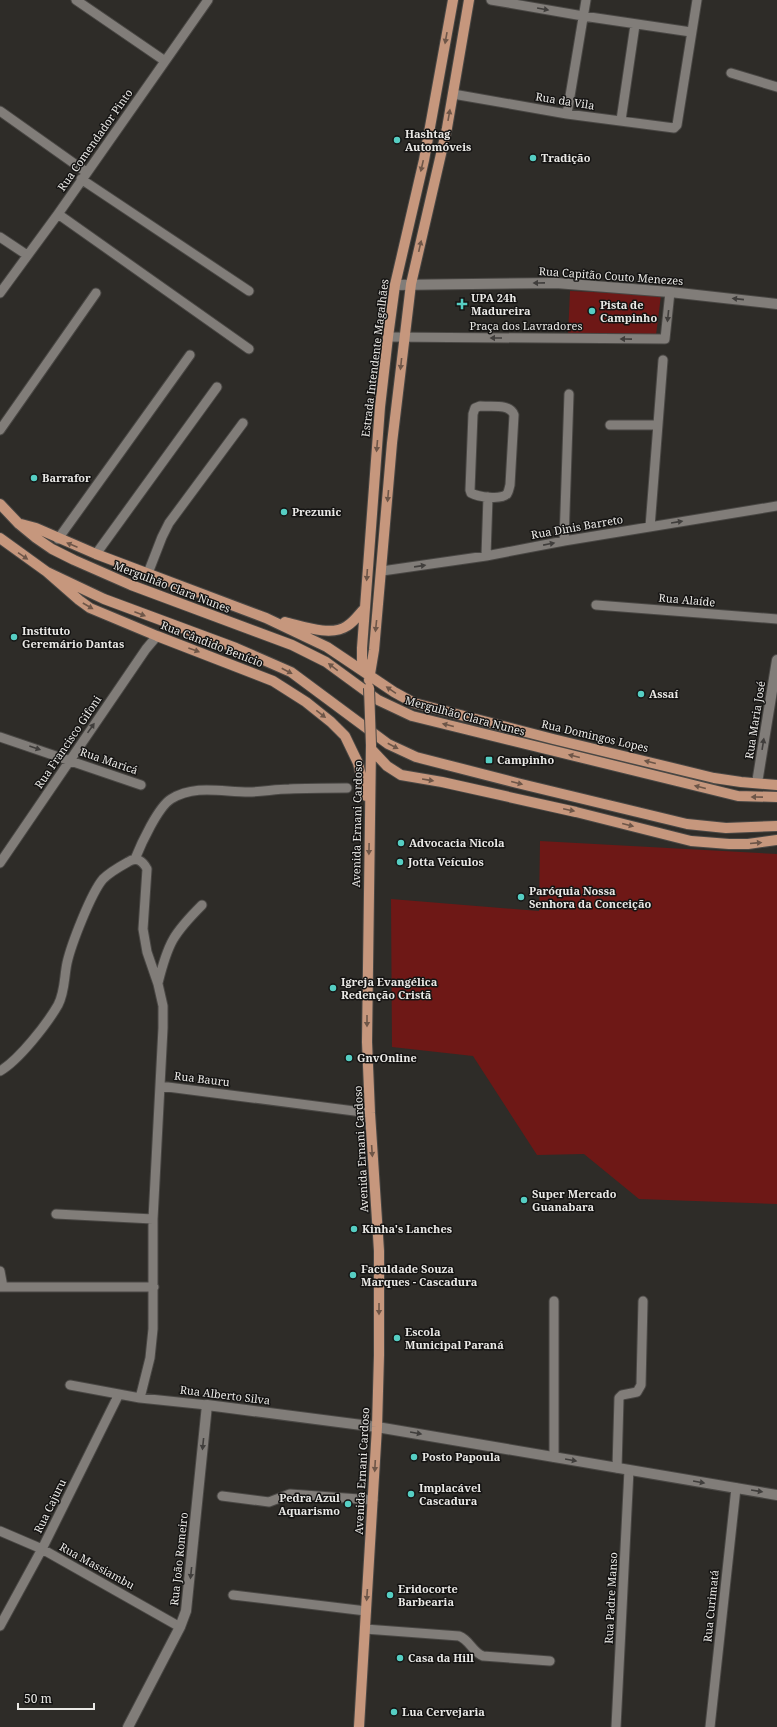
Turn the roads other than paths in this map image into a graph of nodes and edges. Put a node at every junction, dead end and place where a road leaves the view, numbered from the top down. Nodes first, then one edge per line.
1 (76, 0) edge
2 (208, 0) edge
3 (453, 0) edge
4 (469, 0) edge
5 (491, 0) edge
6 (586, 0) edge
7 (697, 0) edge
8 (584, 16) junction
9 (635, 25) junction
10 (691, 32) junction
11 (165, 61) junction
12 (731, 73) dead end
13 (777, 87) edge
14 (453, 94) junction
15 (0, 111) edge
16 (567, 114) junction
17 (621, 120) junction
18 (84, 176) junction
19 (58, 214) junction
20 (0, 237) edge
21 (27, 256) junction
22 (411, 284) junction
23 (395, 286) junction
24 (249, 291) dead end
25 (670, 292) junction
26 (0, 293) edge
27 (96, 293) dead end
28 (777, 304) edge
29 (388, 337) junction
30 (404, 337) junction
31 (249, 348) dead end
32 (190, 355) dead end
33 (663, 360) dead end
34 (217, 387) dead end
35 (569, 394) dead end
36 (243, 423) dead end
37 (610, 425) dead end
38 (658, 425) junction
39 (0, 430) edge
40 (488, 497) junction
41 (0, 504) edge
42 (777, 506) edge
43 (19, 524) junction
44 (650, 527) junction
45 (0, 538) edge
46 (58, 539) junction
47 (564, 541) junction
48 (96, 554) junction
49 (486, 556) junction
50 (382, 571) junction
51 (47, 572) junction
52 (148, 574) junction
53 (596, 605) dead end
54 (365, 608) junction
55 (266, 618) junction
56 (777, 619) edge
57 (157, 636) junction
58 (777, 660) edge
59 (369, 675) junction
60 (369, 688) joint
61 (0, 737) edge
62 (371, 747) junction
63 (69, 760) junction
64 (757, 783) junction
65 (141, 785) dead end
66 (777, 785) edge
67 (347, 788) dead end
68 (777, 797) edge
69 (369, 810) junction
70 (777, 826) edge
71 (777, 840) edge
72 (135, 859) junction
73 (0, 863) edge
74 (202, 905) dead end
75 (158, 984) junction
76 (0, 1071) edge
77 (160, 1086) junction
78 (370, 1113) junction
79 (56, 1214) dead end
80 (153, 1219) junction
81 (0, 1271) edge
82 (1, 1287) edge
83 (154, 1287) junction
84 (554, 1301) dead end
85 (643, 1301) dead end
86 (70, 1385) dead end
87 (119, 1394) junction
88 (140, 1398) junction
89 (207, 1405) junction
90 (377, 1427) junction
91 (554, 1457) junction
92 (616, 1468) junction
93 (629, 1470) junction
94 (736, 1488) junction
95 (777, 1495) edge
96 (222, 1496) dead end
97 (373, 1500) junction
98 (0, 1531) edge
99 (42, 1549) junction
100 (233, 1595) dead end
101 (366, 1611) junction
102 (0, 1626) edge
103 (180, 1627) junction
104 (365, 1629) junction
105 (550, 1661) dead end
106 (128, 1727) edge
107 (359, 1727) edge
108 (616, 1727) edge
109 (710, 1727) edge

1 - 11 street
2 - 11 street, Rua Comendador Pinto
3 -> 23 main road, Estrada Intendente Magalhães
4 - 14 main road, Estrada Intendente Magalhães
5 -> 8 street
6 - 8 street
7 - 10 street
8 - 9 street
8 - 16 street
9 - 10 street
9 - 17 street
10 - 17 street, Rua da Vila
11 - 18 street, Rua Comendador Pinto
12 - 13 street
14 - 16 street, Rua da Vila
22 -> 14 main road, Estrada Intendente Magalhães
15 - 18 street
16 - 17 street, Rua da Vila
18 - 19 street, Rua Comendador Pinto
18 - 24 street
19 - 21 street, Rua Comendador Pinto
19 - 31 street
20 - 21 street
21 - 26 street, Rua Comendador Pinto
22 - 23 street, Rua Capitão Couto Menezes
25 -> 22 street, Rua Capitão Couto Menezes
22 - 30 main road, Estrada Intendente Magalhães
23 - 29 main road, Estrada Intendente Magalhães
28 -> 25 street, Rua Capitão Couto Menezes
25 -> 30 street, Praça dos Lavradores
27 - 39 street
29 - 30 street, Praça dos Lavradores
29 -> 54 main road, Estrada Intendente Magalhães
30 -> 50 main road, Estrada Intendente Magalhães
32 - 46 street
33 - 38 street
34 - 48 street
35 - 47 street
36 - 52 street
37 - 38 street
38 - 44 street
40 - 40 street
40 - 49 street
41 - 43 main road
44 -> 42 street, Rua Dinis Barreto
43 - 46 main road
68 -> 43 main road, Mergulhão Clara Nunes
44 - 47 street, Rua Dinis Barreto
45 -> 51 main road, Rua Cândido Benício
48 -> 46 main road
49 -> 47 street, Rua Dinis Barreto
48 - 52 main road
50 -> 49 street, Rua Dinis Barreto
50 -> 59 main road, Estrada Intendente Magalhães
51 -> 57 main road, Rua Cândido Benício
51 -> 70 main road
52 - 55 main road
53 - 56 street, Rua Alaíde
54 - 55 main road
54 - 59 main road, Estrada Intendente Magalhães
55 - 59 main road
63 -> 57 street, Rua Francisco Gifoni
57 -> 69 main road, Rua Cândido Benício
64 -> 58 street, Rua Maria José
59 - 60 main road, Estrada Intendente Magalhães
64 -> 59 main road, Rua Domingos Lopes
60 - 62 main road, Avenida Ernani Cardoso, bridge
61 -> 63 street, Rua Maricá
62 - 69 main road, Avenida Ernani Cardoso
62 -> 71 main road
63 - 65 street, Rua Maricá
63 - 73 street, Rua Francisco Gifoni
64 - 66 main road, Rua Domingos Lopes
67 - 72 street
69 -> 78 main road, Avenida Ernani Cardoso
72 - 75 street
72 - 76 street
74 - 75 street
75 - 77 street
77 - 78 street, Rua Bauru
77 - 80 street, Rua Bauru
78 -> 90 main road, Avenida Ernani Cardoso
79 - 80 street
80 - 83 street, Rua Bauru
81 - 82 street
82 - 83 street
83 - 88 street, Rua Bauru
84 - 91 street
85 - 92 street
86 - 87 street, Rua Alberto Silva
87 - 88 street, Rua Alberto Silva
87 - 99 street, Rua Cajuru
88 - 89 street, Rua Alberto Silva
89 - 90 street, Rua Alberto Silva
89 -> 103 street, Rua João Romeiro
90 -> 91 street
90 -> 97 main road, Avenida Ernani Cardoso
91 -> 92 street
92 - 93 street
93 -> 94 street
93 - 108 street, Rua Padre Manso
94 -> 95 street
94 - 109 street, Rua Curimatá
96 - 97 street
97 -> 101 main road, Avenida Ernani Cardoso
98 - 99 street, Rua Massiambu
99 - 102 street, Rua Cajuru
99 - 103 street, Rua Massiambu
100 - 101 street
101 - 104 main road, Avenida Ernani Cardoso
103 - 106 street, Rua João Romeiro
104 - 105 street
104 - 107 main road, Avenida Ernani Cardoso

